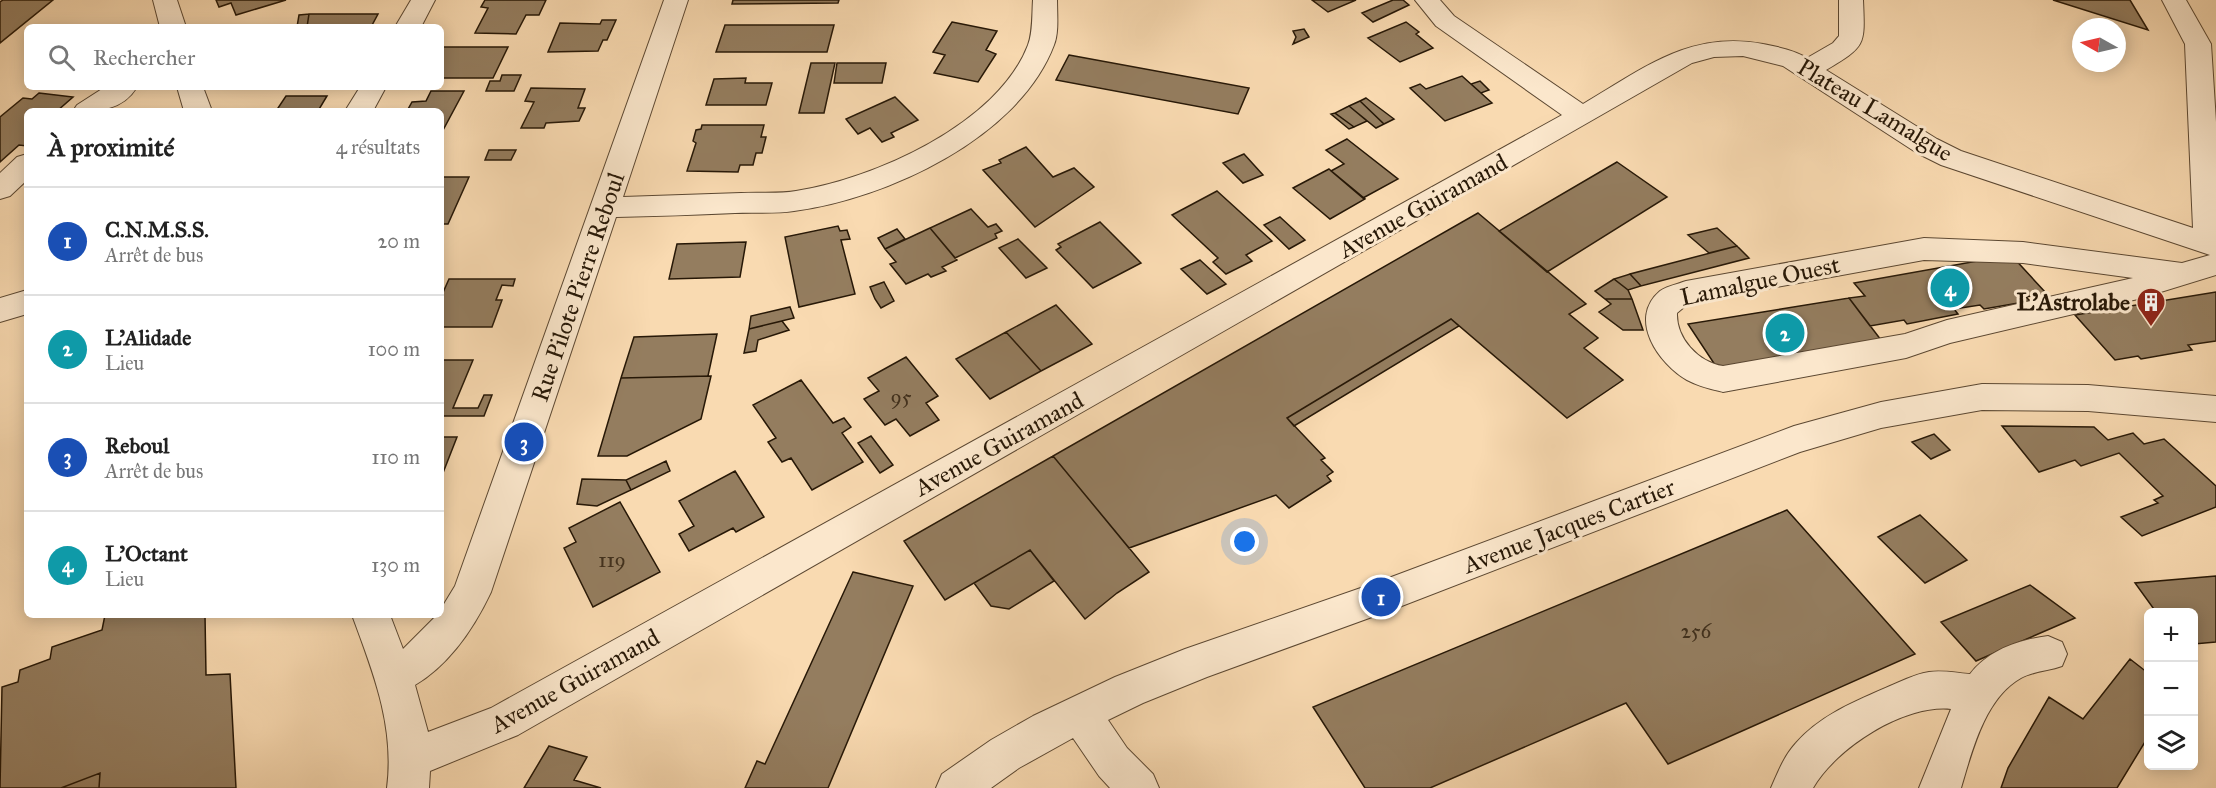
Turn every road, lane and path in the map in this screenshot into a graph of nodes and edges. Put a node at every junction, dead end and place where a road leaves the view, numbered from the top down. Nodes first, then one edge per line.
1 (165, 0) edge
2 (423, 0) edge
3 (676, 0) edge
4 (1045, 0) edge
5 (1426, 0) edge
6 (1851, 0) edge
7 (2174, 0) edge
8 (172, 24) edge
9 (410, 24) edge
10 (1808, 69) junction
11 (119, 90) edge
12 (191, 90) edge
13 (371, 90) edge
14 (92, 108) edge
15 (197, 108) edge
16 (361, 108) edge
17 (1582, 116) junction
18 (24, 167) edge
19 (0, 189) edge
20 (606, 207) junction
21 (2214, 251) edge
22 (2186, 275) junction
23 (24, 303) edge
24 (0, 310) edge
25 (2216, 409) edge
26 (372, 618) edge
27 (2048, 654) dead end
28 (393, 677) junction
29 (1979, 694) junction
30 (1080, 714) junction
31 (409, 773) edge
32 (957, 788) edge
33 (1138, 788) edge
34 (1792, 788) edge
35 (1940, 788) edge

1 - 8 street
2 - 9 street
3 - 20 street, Rue Pilote Pierre Reboul
4 - 20 street
5 - 17 street
6 - 10 street
7 - 21 street
10 - 17 street, Plateau Lamalgue
10 - 21 street, Plateau Lamalgue
11 - 14 street
12 - 15 street
13 - 16 street
17 - 31 street, Avenue Guiramand
18 - 19 street
20 - 28 street, Rue Pilote Pierre Reboul
21 - 22 street, Lamalgue Ouest
22 - 22 street, Lamalgue Ouest
23 - 24 street
25 - 30 street, Avenue Jacques Cartier
26 - 28 street
27 - 29 street
28 - 31 street
29 - 34 street
29 - 35 street
30 - 32 street, Avenue Jacques Cartier
30 - 33 street

